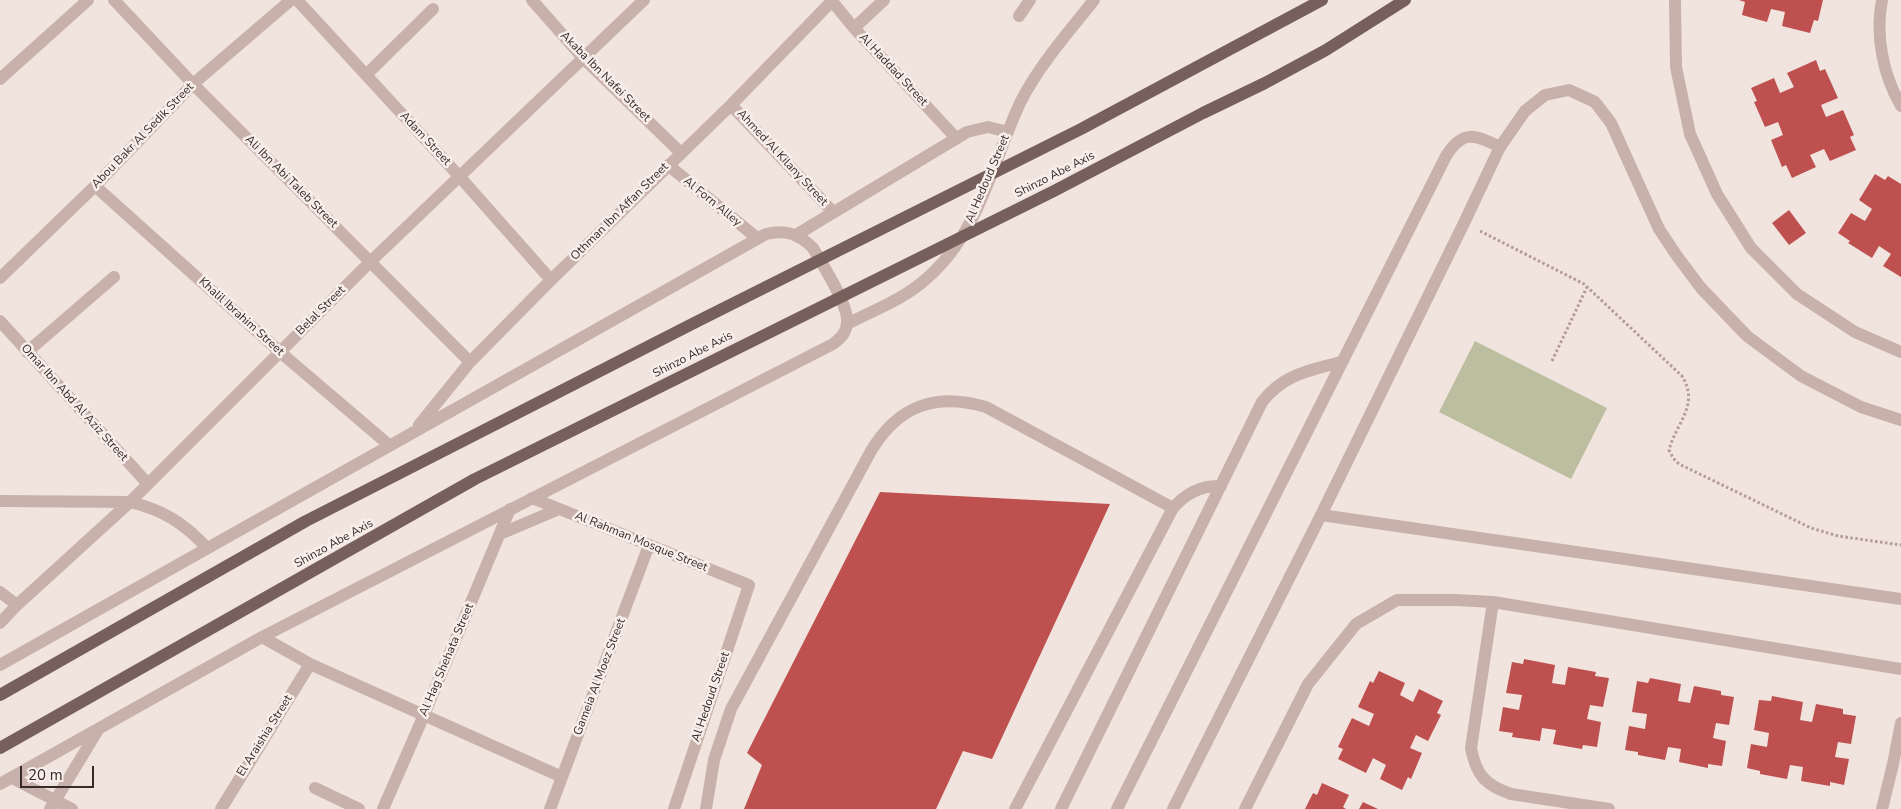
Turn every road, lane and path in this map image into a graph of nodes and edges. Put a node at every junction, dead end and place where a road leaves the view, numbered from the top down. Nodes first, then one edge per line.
1 (88, 0) edge
2 (114, 0) edge
3 (291, 0) edge
4 (297, 0) edge
5 (532, 0) edge
6 (644, 0) edge
7 (832, 0) edge
8 (884, 0) edge
9 (1030, 0) edge
10 (1094, 0) edge
11 (1322, 0) edge
12 (1404, 0) edge
13 (1675, 0) edge
14 (1882, 0) edge
15 (433, 9) dead end
16 (1018, 16) dead end
17 (854, 28) junction
18 (584, 58) junction
19 (366, 75) junction
20 (0, 79) edge
21 (193, 84) junction
22 (731, 105) junction
23 (1901, 106) edge
24 (1008, 132) junction
25 (956, 138) junction
26 (1500, 147) junction
27 (680, 152) junction
28 (668, 165) junction
29 (459, 176) junction
30 (95, 186) junction
31 (833, 212) junction
32 (1464, 223) junction
33 (796, 235) junction
34 (757, 238) junction
35 (370, 262) junction
36 (114, 277) dead end
37 (0, 278) edge
38 (551, 280) junction
39 (1587, 287) junction
40 (0, 321) edge
41 (847, 324) junction
42 (27, 352) junction
43 (280, 352) junction
44 (1901, 352) edge
45 (1552, 360) dead end
46 (470, 362) junction
47 (1341, 362) junction
48 (1901, 420) edge
49 (415, 430) junction
50 (389, 446) junction
51 (148, 484) junction
52 (1221, 486) junction
53 (532, 498) junction
54 (0, 501) edge
55 (130, 502) junction
56 (1173, 508) junction
57 (560, 509) junction
58 (510, 510) junction
59 (1321, 515) junction
60 (500, 534) junction
61 (649, 545) junction
62 (1901, 545) edge
63 (207, 548) junction
64 (749, 585) joint
65 (0, 592) edge
66 (1901, 599) edge
67 (1493, 602) junction
68 (17, 605) junction
69 (0, 623) edge
70 (262, 637) junction
71 (0, 664) edge
72 (310, 664) junction
73 (1901, 669) edge
74 (0, 695) edge
75 (424, 715) junction
76 (1901, 723) edge
77 (100, 728) junction
78 (0, 748) edge
79 (562, 777) junction
80 (12, 778) junction
81 (0, 784) edge
82 (315, 788) dead end
83 (53, 805) edge
84 (72, 809) edge
85 (221, 809) edge
86 (359, 809) edge
87 (383, 809) edge
88 (550, 809) edge
89 (674, 809) edge
90 (706, 809) edge
91 (1015, 809) edge
92 (1061, 809) edge
93 (1117, 809) edge
94 (1172, 809) edge
95 (1244, 809) edge
96 (1609, 809) edge
97 (1882, 809) edge

1 - 20 street
2 - 21 street, Ali Ibn Abi Taleb Street
3 - 21 street, Abou Bakr Al Sedik Street
4 - 19 street, Adam Street
5 - 18 street, Akaba Ibn Nafei Street
6 - 18 street, Belal Street
7 - 17 street, Al Haddad Street
7 - 22 street, Othman Ibn Affan Street
8 - 17 street
9 - 16 street
10 - 24 street, Al Hedoud Street
11 - 74 main road
12 - 78 main road, Shinzo Abe Axis
13 - 44 street
14 - 23 street
15 - 19 street
17 - 25 street, Al Haddad Street
18 - 27 street, Akaba Ibn Nafei Street
18 - 29 street, Belal Street
19 - 29 street, Adam Street
21 - 30 street, Abou Bakr Al Sedik Street
21 - 35 street, Ali Ibn Abi Taleb Street
22 - 27 street, Othman Ibn Affan Street
22 - 31 street, Ahmed Al Kilany Street
24 - 25 street
24 - 41 street, Al Hedoud Street
25 - 31 street
26 - 32 street
26 - 47 street
26 - 48 street
27 - 28 street, Othman Ibn Affan Street
28 - 34 street, Al Forn Alley
28 - 38 street, Othman Ibn Affan Street
29 - 35 street, Belal Street
29 - 38 street, Adam Street
30 - 37 street, Abou Bakr Al Sedik Street
30 - 43 street, Khalil Ibrahim Street
31 - 33 street
32 - 39 path
32 - 59 street
33 - 34 street
33 - 41 street
34 - 49 street
35 - 43 street, Belal Street
35 - 46 street, Ali Ibn Abi Taleb Street
36 - 42 street
38 - 46 street, Othman Ibn Affan Street
39 - 45 path
39 - 62 path
40 - 42 street, Omar Ibn Abd Al Aziz Street
41 - 53 street
42 - 51 street, Omar Ibn Abd Al Aziz Street
43 - 50 street, Khalil Ibrahim Street
43 - 51 street, Belal Street
46 - 49 street, Othman Ibn Affan Street
47 - 52 street
47 - 93 street
49 - 50 street
50 - 63 street
51 - 55 street, Belal Street
52 - 56 street
52 - 92 street
53 - 57 street, Al Rahman Mosque Street
53 - 58 street
54 - 55 street
55 - 63 street
55 - 68 street, Belal Street
56 - 90 street
56 - 91 street
57 - 60 street
57 - 61 street, Al Rahman Mosque Street
58 - 60 street, Al Hag Shehata Street
58 - 70 street
59 - 66 street
59 - 94 street
60 - 75 street, Al Hag Shehata Street
61 - 64 street, Al Rahman Mosque Street
61 - 79 street, Gameia Al Moez Street
63 - 71 street
64 - 89 street, Al Hedoud Street
65 - 68 street
67 - 73 street
67 - 95 street
67 - 96 street
68 - 69 street, Belal Street
70 - 72 street
70 - 77 street
72 - 75 street
72 - 85 street, El Araishia Street
75 - 79 street
75 - 87 street, Al Hag Shehata Street
76 - 97 street
77 - 80 street
77 - 83 street
79 - 88 street, Gameia Al Moez Street
80 - 81 street
80 - 83 street
82 - 86 street
83 - 84 street

